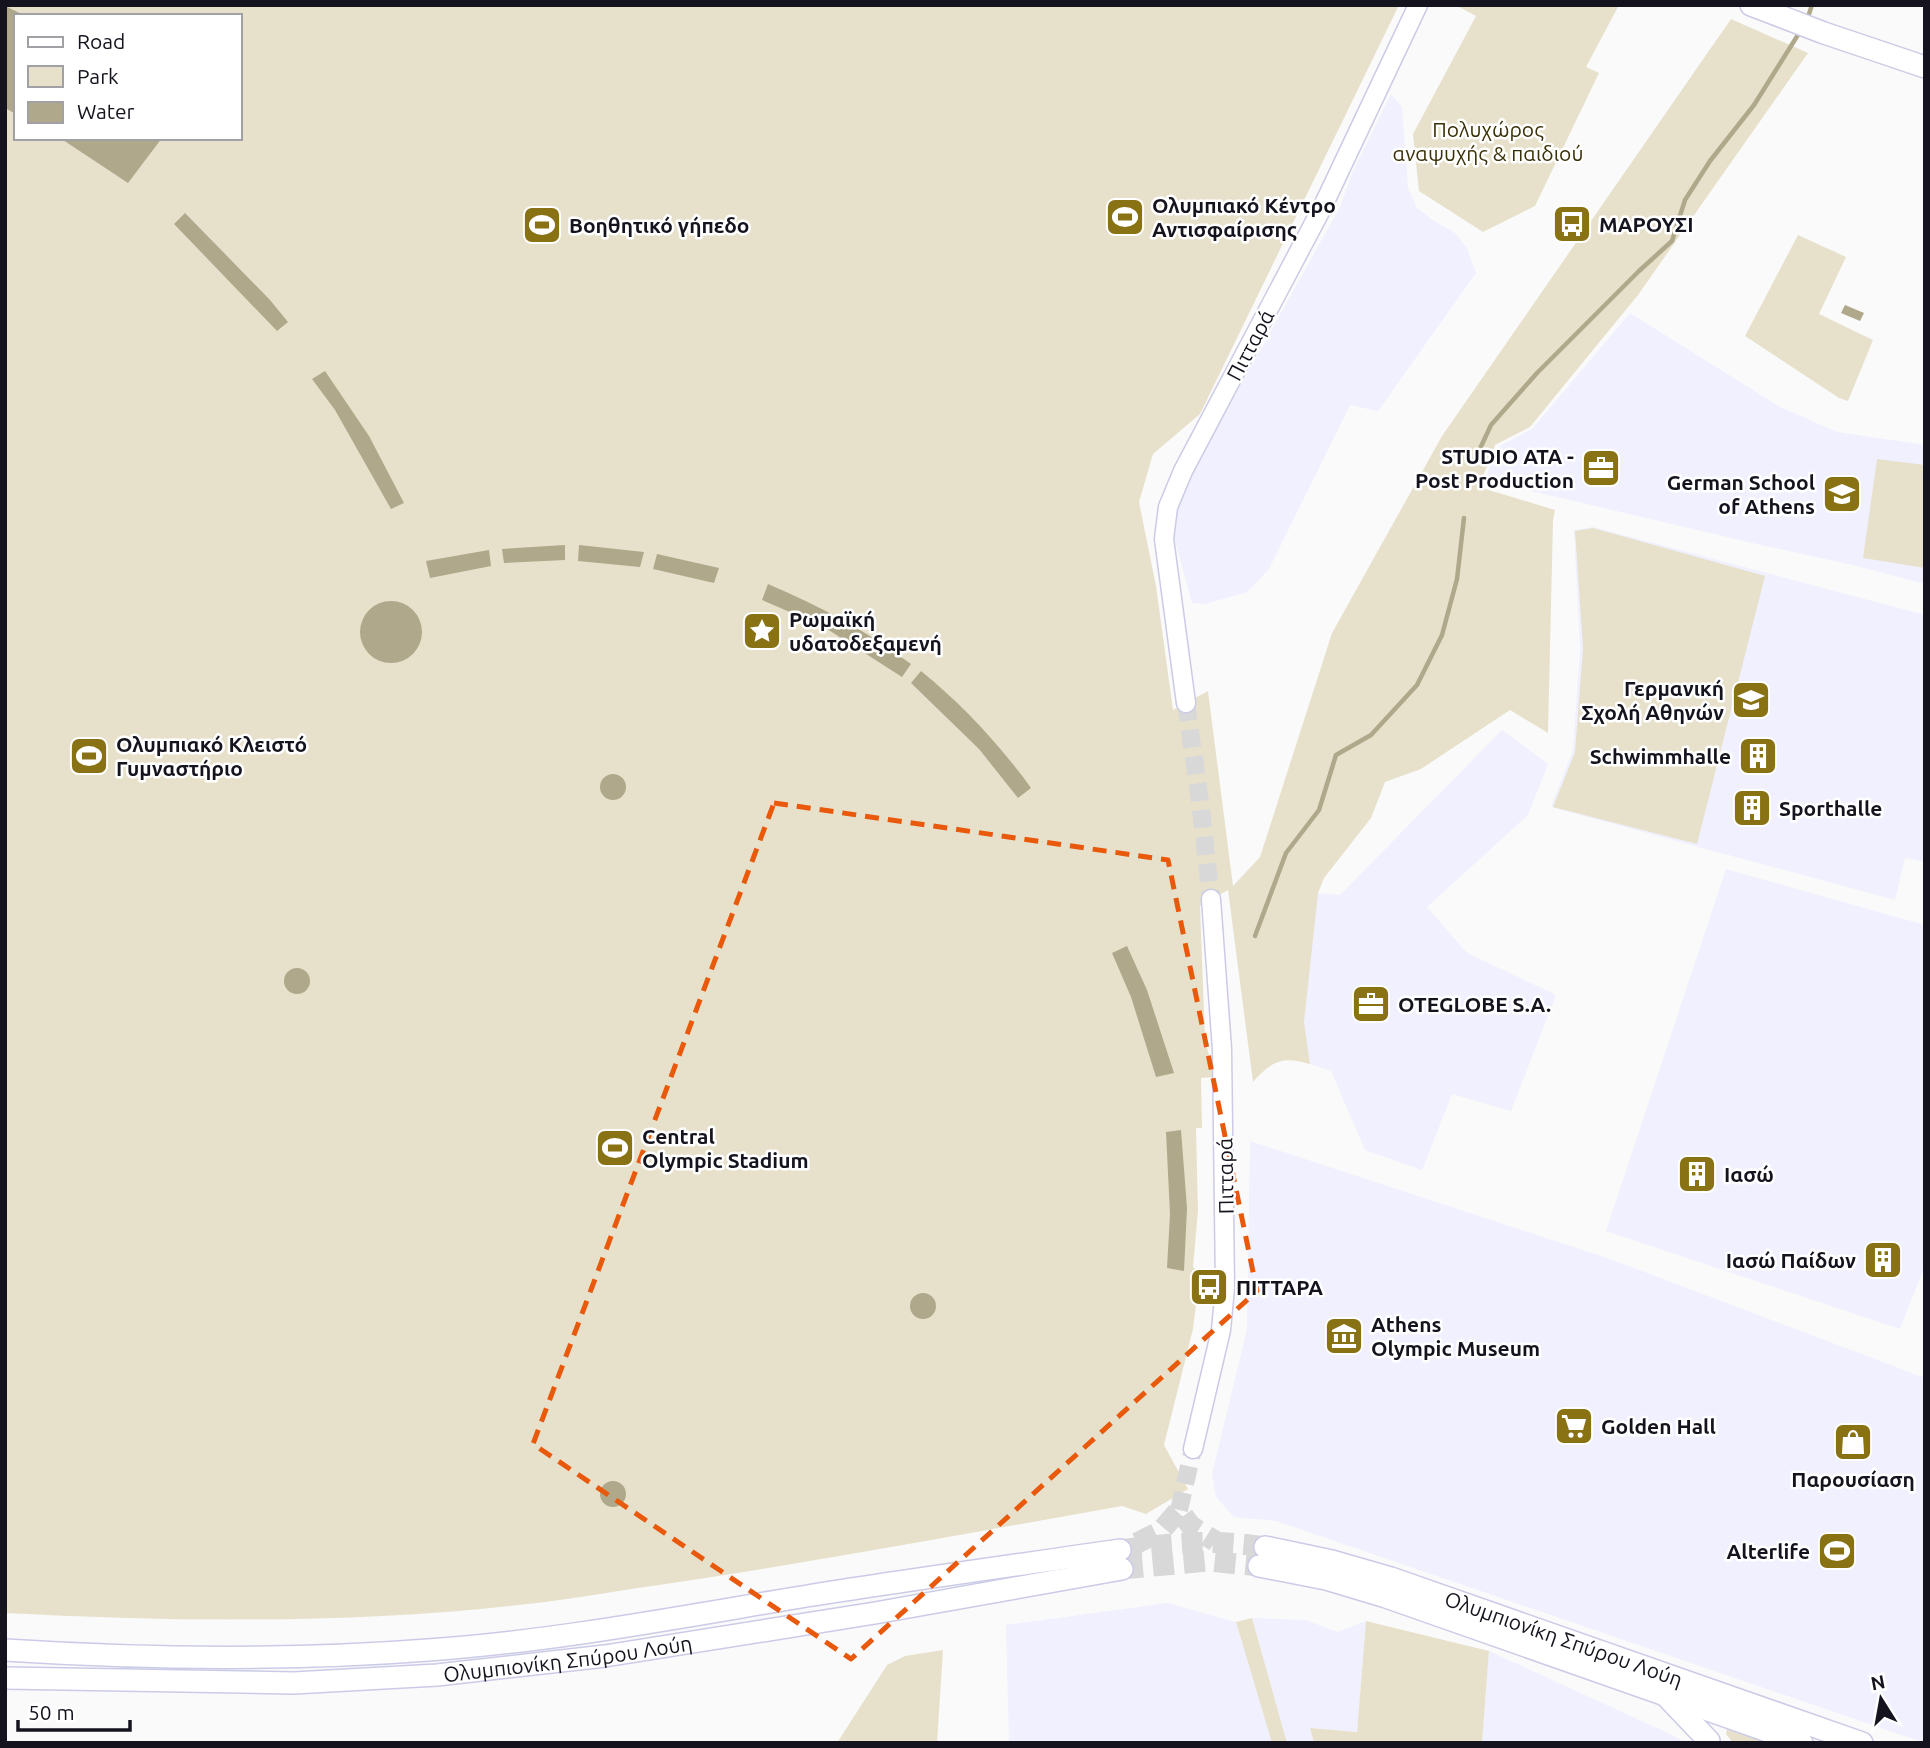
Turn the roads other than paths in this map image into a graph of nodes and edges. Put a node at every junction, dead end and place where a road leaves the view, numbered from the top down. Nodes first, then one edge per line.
1 (1418, 5) edge
2 (1751, 5) edge
3 (1925, 67) edge
4 (1186, 703) tunnel mouth
5 (1211, 899) tunnel mouth
6 (1193, 1449) tunnel mouth
7 (5, 1650) edge
8 (5, 1678) edge
9 (1666, 1695) junction
10 (1721, 1704) junction
11 (1710, 1742) edge
12 (1802, 1743) edge
13 (1862, 1743) edge

1 - 4 street, Πιτταρά
2 - 3 main road
5 - 6 street, Πιτταρά
7 - 8 main road, Ολυμπιονίκη Σπύρου Λούη
9 - 10 main road, Ολυμπιονίκη Σπύρου Λούη
9 - 10 main road, Ολυμπιονίκη Σπύρου Λούη
9 - 11 main road
10 - 11 street
10 - 12 main road, Ολυμπιονίκη Σπύρου Λούη
10 - 13 main road, Ολυμπιονίκη Σπύρου Λούη

